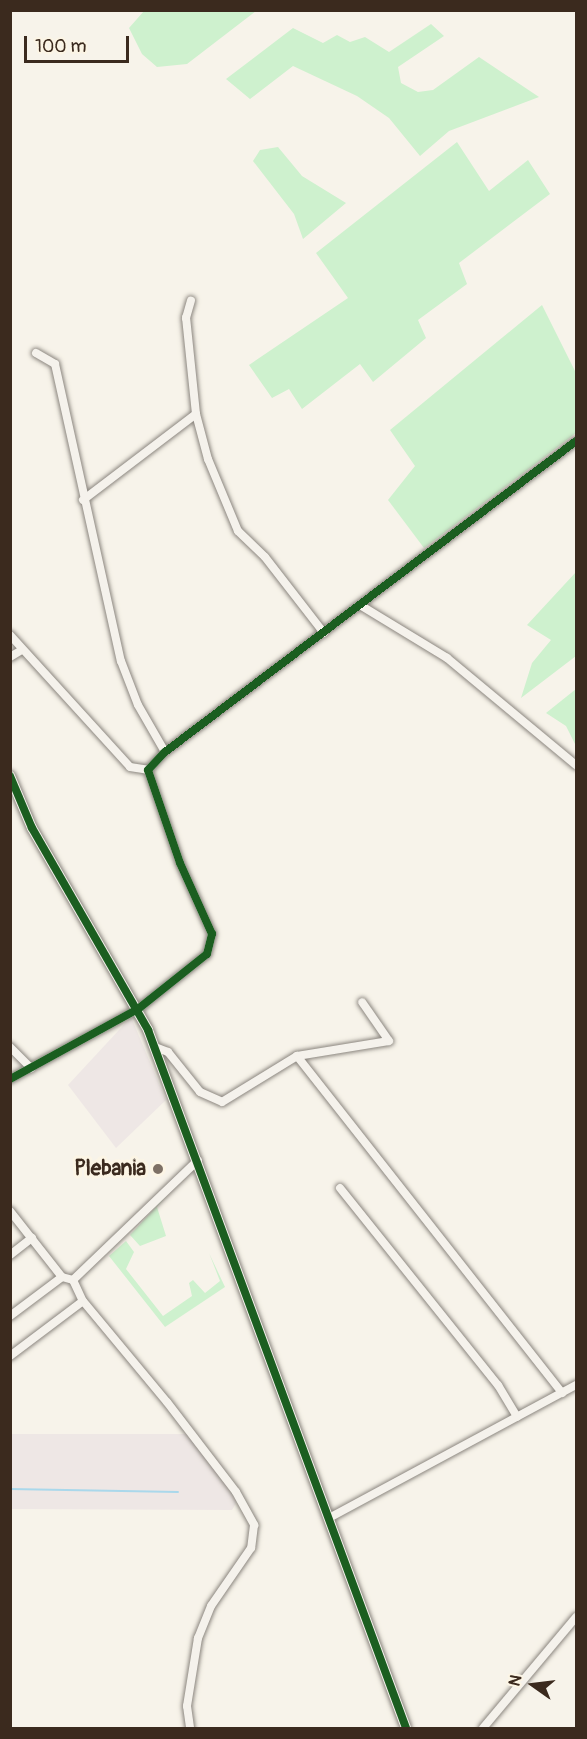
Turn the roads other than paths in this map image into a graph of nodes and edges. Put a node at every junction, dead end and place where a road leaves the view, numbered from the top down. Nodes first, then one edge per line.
1 (191, 301) dead end
2 (36, 353) dead end
3 (196, 414) junction
4 (576, 441) edge
5 (83, 500) junction
6 (360, 605) junction
7 (324, 633) junction
8 (10, 635) edge
9 (20, 651) junction
10 (10, 657) edge
11 (165, 752) junction
12 (576, 765) edge
13 (148, 770) junction
14 (10, 776) edge
15 (362, 1002) dead end
16 (138, 1010) junction
17 (10, 1047) edge
18 (154, 1047) junction
19 (297, 1056) junction
20 (31, 1068) junction
21 (10, 1079) edge
22 (198, 1160) junction
23 (340, 1188) dead end
24 (10, 1211) edge
25 (32, 1238) junction
26 (10, 1255) edge
27 (62, 1277) junction
28 (74, 1280) junction
29 (83, 1301) junction
30 (10, 1316) edge
31 (10, 1356) edge
32 (576, 1385) edge
33 (562, 1393) junction
34 (517, 1417) junction
35 (329, 1518) junction
36 (576, 1617) edge
37 (190, 1728) edge
38 (406, 1728) edge
39 (483, 1728) edge

1 - 3 street
2 - 5 street
3 - 5 street
3 - 7 street
4 - 6 street
5 - 11 street
6 - 7 street
6 - 12 street
7 - 11 street
8 - 9 street
9 - 10 street
9 - 13 street
11 - 13 street
13 - 16 street
14 - 16 street
15 - 19 street
16 - 18 street
16 - 20 street
17 - 20 street
18 - 19 street
18 - 22 street
19 - 33 street
20 - 21 street
22 - 28 street
22 - 35 street
23 - 34 street
24 - 25 street
25 - 26 street
25 - 27 street
27 - 28 street
27 - 30 street
28 - 29 street
29 - 31 street
29 - 37 street
32 - 33 street
33 - 34 street
34 - 35 street
35 - 38 street
36 - 39 street

